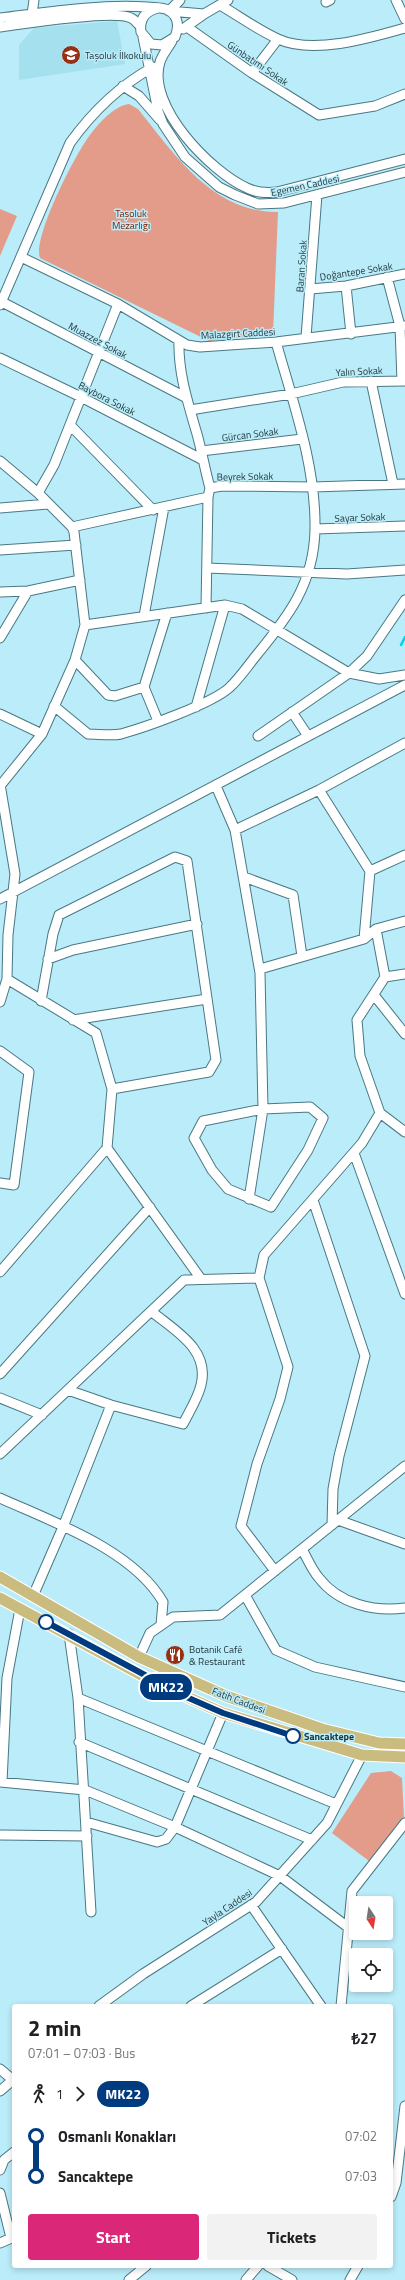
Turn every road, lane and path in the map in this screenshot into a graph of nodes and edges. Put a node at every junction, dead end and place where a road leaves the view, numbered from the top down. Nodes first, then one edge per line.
1 (34, 0) edge
2 (180, 0) edge
3 (224, 2) edge
4 (400, 2) edge
5 (133, 3) edge
6 (158, 8) junction
7 (169, 10) junction
8 (32, 14) junction
9 (204, 14) junction
10 (0, 18) edge
11 (405, 19) edge
12 (140, 26) junction
13 (0, 27) edge
14 (187, 27) junction
15 (405, 28) edge
16 (178, 32) junction
17 (143, 37) junction
18 (278, 39) junction
19 (172, 41) junction
20 (160, 63) junction
21 (150, 69) junction
22 (252, 73) junction
23 (123, 86) junction
24 (405, 94) edge
25 (163, 124) junction
26 (405, 159) edge
27 (405, 172) edge
28 (317, 195) junction
29 (21, 258) junction
30 (405, 274) edge
31 (387, 277) junction
32 (346, 286) junction
33 (310, 289) junction
34 (1, 303) edge
35 (118, 304) junction
36 (403, 326) edge
37 (351, 334) junction
38 (306, 338) junction
39 (179, 341) junction
40 (276, 342) junction
41 (99, 353) junction
42 (0, 358) edge
43 (371, 381) junction
44 (404, 381) edge
45 (291, 394) junction
46 (81, 397) junction
47 (185, 397) junction
48 (190, 410) junction
49 (70, 426) junction
50 (302, 439) junction
51 (202, 455) junction
52 (0, 461) edge
53 (392, 484) junction
54 (405, 484) edge
55 (313, 487) junction
56 (38, 493) junction
57 (209, 493) junction
58 (48, 504) junction
59 (164, 507) junction
60 (0, 508) edge
61 (153, 510) junction
62 (72, 526) junction
63 (405, 526) edge
64 (315, 529) junction
65 (76, 545) junction
66 (0, 550) edge
67 (207, 568) junction
68 (405, 570) edge
69 (309, 572) junction
70 (80, 580) junction
71 (28, 591) junction
72 (0, 592) edge
73 (405, 600) edge
74 (225, 605) junction
75 (206, 608) junction
76 (167, 613) junction
77 (144, 616) junction
78 (85, 625) junction
79 (277, 630) junction
80 (0, 638) edge
81 (75, 660) junction
82 (349, 673) junction
83 (405, 675) edge
84 (405, 685) edge
85 (144, 687) junction
86 (54, 706) junction
87 (196, 707) junction
88 (292, 712) junction
89 (0, 714) edge
90 (158, 721) junction
91 (42, 734) junction
92 (258, 736) dead end
93 (308, 736) junction
94 (405, 743) edge
95 (0, 785) edge
96 (216, 786) junction
97 (319, 790) junction
98 (235, 830) junction
99 (405, 855) edge
100 (370, 871) junction
101 (244, 877) junction
102 (14, 890) junction
103 (0, 899) edge
104 (405, 921) edge
105 (197, 924) junction
106 (376, 929) junction
107 (364, 939) junction
108 (302, 956) junction
109 (48, 959) junction
110 (260, 969) junction
111 (405, 974) edge
112 (385, 977) junction
113 (7, 979) junction
114 (374, 995) junction
115 (207, 998) junction
116 (41, 1001) junction
117 (0, 1002) edge
118 (74, 1020) junction
119 (405, 1034) edge
120 (0, 1051) edge
121 (112, 1089) junction
122 (263, 1109) junction
123 (380, 1114) junction
124 (405, 1132) edge
125 (107, 1148) junction
126 (354, 1153) junction
127 (0, 1183) edge
128 (250, 1199) junction
129 (313, 1200) junction
130 (150, 1207) junction
131 (4, 1262) edge
132 (0, 1272) edge
133 (259, 1278) junction
134 (200, 1279) junction
135 (405, 1294) edge
136 (151, 1311) junction
137 (0, 1374) edge
138 (68, 1390) junction
139 (0, 1398) edge
140 (111, 1405) junction
141 (42, 1415) junction
142 (0, 1454) edge
143 (405, 1466) edge
144 (0, 1498) edge
145 (335, 1522) junction
146 (64, 1527) junction
147 (405, 1544) edge
148 (302, 1549) junction
149 (275, 1571) junction
150 (0, 1577) edge
151 (245, 1595) junction
152 (34, 1596) junction
153 (0, 1598) edge
154 (405, 1608) edge
155 (20, 1609) junction
156 (161, 1625) junction
157 (69, 1634) junction
158 (140, 1657) junction
159 (405, 1687) edge
160 (78, 1698) junction
161 (223, 1713) junction
162 (79, 1742) junction
163 (405, 1744) edge
164 (208, 1752) junction
165 (362, 1756) junction
166 (405, 1757) edge
167 (1, 1782) edge
168 (191, 1789) junction
169 (85, 1790) junction
170 (336, 1804) junction
171 (86, 1822) junction
172 (405, 1823) edge
173 (175, 1827) junction
174 (0, 1835) edge
175 (87, 1836) junction
176 (312, 1840) junction
177 (280, 1876) junction
178 (352, 1896) edge
179 (251, 1905) junction
180 (92, 1912) dead end
181 (349, 1928) joint
182 (282, 1950) junction
183 (102, 2004) edge
184 (195, 2004) edge
185 (319, 2004) edge
186 (341, 2004) edge
187 (0, 2069) edge
188 (12, 2079) edge
189 (12, 2081) edge
190 (0, 2091) edge
191 (405, 2106) edge
192 (12, 2154) edge
193 (0, 2170) edge
194 (394, 2181) edge
195 (0, 2193) edge
196 (12, 2235) edge
197 (12, 2238) edge
198 (0, 2243) edge
199 (144, 2268) edge
200 (256, 2268) edge
201 (271, 2268) edge
202 (357, 2268) edge
203 (129, 2280) edge
204 (246, 2280) edge
205 (292, 2280) edge
206 (350, 2280) edge

1 - 8 street
2 - 7 street
3 - 9 street
3 - 18 street
4 - 11 street
5 - 6 street
5 - 8 street
6 - 7 street
6 - 12 street
7 - 9 street
7 - 16 street
8 - 10 street
9 - 14 street
12 - 13 street
12 - 17 street
14 - 16 street
14 - 22 street, Günbatımı Sokak
15 - 18 street
16 - 19 street
17 - 19 street
17 - 21 street, Egemen Caddesi
18 - 22 street
19 - 20 street, Egemen Caddesi
20 - 21 street
20 - 26 street, Egemen Caddesi
21 - 23 street
21 - 25 street, Egemen Caddesi
22 - 24 street, Günbatımı Sokak
23 - 25 street
23 - 29 street
25 - 28 street, Egemen Caddesi
27 - 28 street, Egemen Caddesi
28 - 33 street, Baran Sokak
29 - 34 street
29 - 35 street, Malazgirt Caddesi
30 - 31 street, Doğantepe Sokak
31 - 32 street, Doğantepe Sokak
31 - 36 street
32 - 33 street, Doğantepe Sokak
32 - 37 street
33 - 38 street, Baran Sokak
34 - 41 street, Muazzez Sokak
35 - 39 street, Malazgirt Caddesi
35 - 41 street
36 - 37 street, Malazgirt Caddesi
36 - 44 street
37 - 38 street, Malazgirt Caddesi
38 - 40 street, Malazgirt Caddesi
39 - 40 street, Malazgirt Caddesi
39 - 47 street
40 - 45 street
41 - 46 street
41 - 47 street, Muazzez Sokak
42 - 46 street, Baybora Sokak
43 - 44 street, Yalın Sokak
43 - 45 street, Yalın Sokak
43 - 53 street
45 - 48 street
45 - 50 street
46 - 49 street
46 - 51 street, Baybora Sokak
47 - 48 street
48 - 51 street
49 - 56 street
49 - 61 street
50 - 51 street, Gürcan Sokak
50 - 55 street
51 - 57 street
52 - 56 street
53 - 54 street, Beyrek Sokak
53 - 55 street, Beyrek Sokak
55 - 57 street, Beyrek Sokak
55 - 64 street
56 - 58 street
57 - 59 street, Beyrek Sokak
57 - 67 street
58 - 60 street
58 - 62 street
59 - 61 street, Beyrek Sokak
59 - 77 street
61 - 62 street, Beyrek Sokak
62 - 65 street
63 - 64 street, Sayar Sokak
64 - 69 street
65 - 66 street
65 - 70 street
67 - 69 street
67 - 75 street
68 - 69 street
69 - 79 street
70 - 71 street
70 - 78 street
71 - 72 street
71 - 80 street
73 - 82 street
74 - 75 street
74 - 79 street
74 - 87 street
75 - 76 street
76 - 77 street
76 - 85 street
77 - 78 street
78 - 81 street
79 - 82 street
79 - 87 street
81 - 85 street
81 - 86 street
82 - 83 street
82 - 88 street
84 - 93 street
85 - 90 street
86 - 90 street
86 - 91 street
87 - 90 street
88 - 92 street
88 - 93 street
89 - 91 street
91 - 95 street
93 - 96 street
94 - 97 street
95 - 102 street
96 - 98 street
96 - 102 street
97 - 98 street
97 - 100 street
98 - 101 street
99 - 100 street
100 - 107 street
101 - 108 street
101 - 110 street
102 - 103 street
102 - 113 street
104 - 106 street
105 - 109 street
105 - 109 street
105 - 115 street
106 - 107 street
106 - 112 street
107 - 108 street
108 - 110 street
109 - 116 street
110 - 122 street
111 - 112 street
112 - 114 street
113 - 116 street
113 - 117 street
114 - 119 street
114 - 123 street
115 - 118 street
115 - 121 street
116 - 118 street
118 - 121 street
120 - 127 street
121 - 125 street
122 - 128 street
122 - 128 street
122 - 128 street
123 - 124 street
123 - 126 street
125 - 130 street
125 - 131 street
126 - 129 street
126 - 135 street
129 - 133 street
129 - 145 street
130 - 134 street
130 - 137 street
131 - 132 street
133 - 134 street
133 - 149 street
134 - 136 street
136 - 138 street
136 - 140 street
138 - 140 street
138 - 141 street
139 - 141 street
140 - 146 street
141 - 142 street
143 - 145 street
144 - 146 street
145 - 147 street
145 - 148 street
146 - 152 street
146 - 156 street
148 - 149 street
148 - 154 street
149 - 151 street
150 - 152 main road, Fatih Caddesi
151 - 156 street
151 - 159 street
152 - 158 main road, Fatih Caddesi
153 - 155 main road, Fatih Caddesi
155 - 157 main road, Fatih Caddesi
155 - 167 street
156 - 158 street
157 - 160 street
157 - 161 main road, Fatih Caddesi
158 - 163 main road, Fatih Caddesi
160 - 162 street
160 - 164 street
161 - 164 street
161 - 165 main road, Fatih Caddesi
162 - 168 street
162 - 169 street
164 - 168 street
164 - 170 street
165 - 166 main road, Fatih Caddesi
165 - 170 street, Yayla Caddesi
167 - 169 street
168 - 173 street
168 - 176 street
169 - 171 street
169 - 173 street
170 - 176 street, Yayla Caddesi
171 - 173 street
171 - 175 street
172 - 178 street
173 - 177 street
174 - 175 street
175 - 180 street
176 - 177 street, Yayla Caddesi
177 - 179 street, Yayla Caddesi
177 - 181 street
179 - 182 street
179 - 183 street, Yayla Caddesi
181 - 186 street
182 - 184 street
182 - 185 street
187 - 188 street
189 - 190 street
191 - 194 street
192 - 193 street
195 - 196 street
197 - 198 street
199 - 203 street
200 - 204 street
201 - 205 street
202 - 206 street

